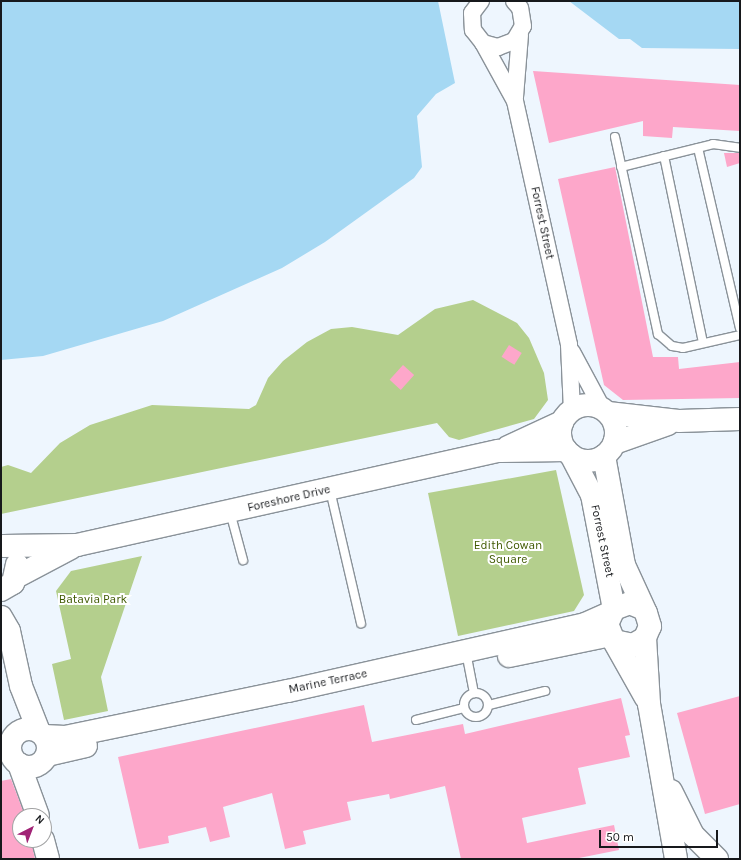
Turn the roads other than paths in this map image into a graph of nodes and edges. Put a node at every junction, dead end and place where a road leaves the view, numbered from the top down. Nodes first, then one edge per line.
1 (481, 1) edge
2 (519, 4) edge
3 (520, 35) junction
4 (482, 43) junction
5 (515, 101) junction
6 (615, 137) dead end
7 (698, 148) junction
8 (740, 148) edge
9 (664, 156) junction
10 (622, 167) junction
11 (740, 328) edge
12 (740, 335) edge
13 (703, 343) junction
14 (569, 345) junction
15 (605, 411) junction
16 (567, 416) junction
17 (740, 419) edge
18 (679, 421) junction
19 (609, 450) junction
20 (500, 451) junction
21 (568, 452) junction
22 (330, 490) junction
23 (230, 512) junction
24 (77, 545) junction
25 (2, 546) edge
26 (243, 560) dead end
27 (10, 583) edge
28 (642, 608) junction
29 (612, 611) junction
30 (361, 623) dead end
31 (5, 624) edge
32 (612, 638) junction
33 (644, 638) junction
34 (467, 658) junction
35 (21, 686) junction
36 (545, 691) dead end
37 (474, 693) junction
38 (649, 704) junction
39 (489, 705) junction
40 (464, 708) junction
41 (416, 720) dead end
42 (29, 753) edge
43 (660, 771) junction
44 (36, 808) edge
45 (45, 848) edge
46 (48, 859) edge
47 (676, 859) edge
48 (717, 859) edge

1 - 4 street, Forrest Street
2 - 3 street, Forrest Street
3 - 4 street
3 - 5 street, Forrest Street
4 - 5 street, Forrest Street
5 - 14 street, Forrest Street
6 - 10 lane
7 - 8 lane
7 - 9 lane
7 - 11 lane
9 - 10 lane
9 - 13 lane
10 - 13 lane
12 - 13 lane
14 - 15 street, Forrest Street
14 - 16 street, Forrest Street
15 - 16 street
15 - 18 street
15 - 19 street
16 - 20 street, Foreshore Drive
16 - 21 street
17 - 18 street
18 - 19 street
19 - 21 street
19 - 28 street, Forrest Street
20 - 21 street, Foreshore Drive
20 - 22 street, Foreshore Drive
21 - 29 street, Forrest Street
22 - 23 street, Foreshore Drive
22 - 30 lane
23 - 24 street, Foreshore Drive
23 - 26 lane
24 - 25 street, Foreshore Drive
24 - 27 street, Foreshore Drive
25 - 27 street
27 - 31 street
28 - 29 street
28 - 33 street
29 - 32 street
29 - 34 street, Marine Terrace
31 - 35 street
32 - 33 street
32 - 34 street, Marine Terrace
32 - 38 street
33 - 38 street
34 - 37 lane
34 - 42 street, Marine Terrace
35 - 42 street
35 - 42 street
36 - 39 lane
37 - 39 lane
37 - 40 lane
38 - 43 street
39 - 40 lane
40 - 41 lane
42 - 44 street
43 - 47 street
43 - 48 street
45 - 46 street

